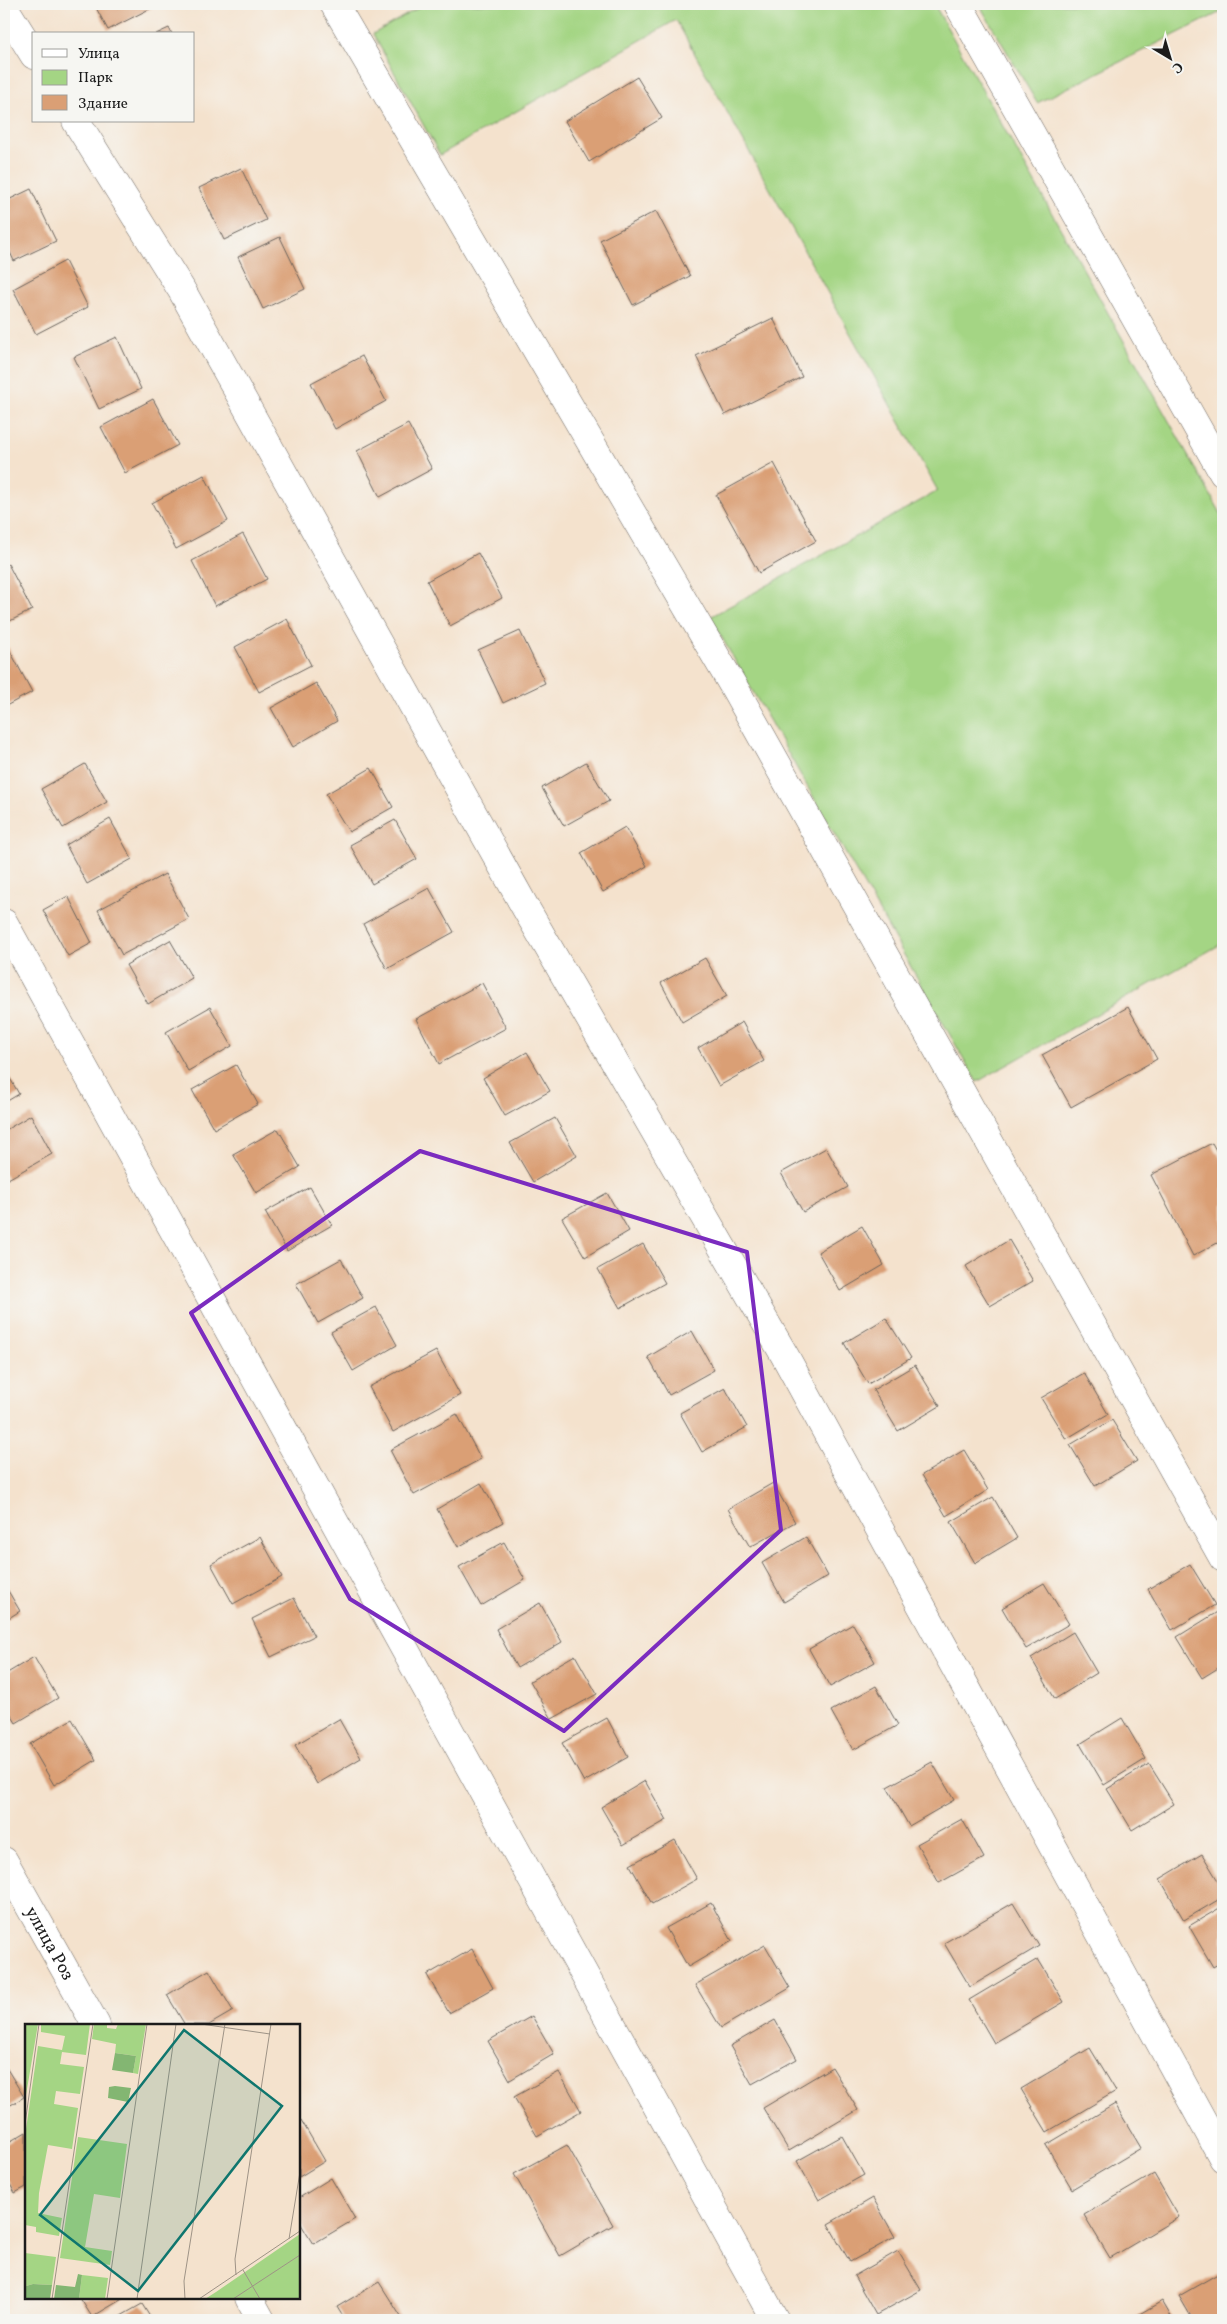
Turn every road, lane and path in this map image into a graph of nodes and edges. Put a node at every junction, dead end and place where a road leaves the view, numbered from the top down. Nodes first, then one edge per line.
1 (334, 4) edge
2 (958, 4) edge
3 (4, 7) edge
4 (32, 52) edge
5 (77, 122) edge
6 (1223, 472) edge
7 (4, 923) edge
8 (1223, 1558) edge
9 (4, 1860) edge
10 (95, 2024) edge
11 (1223, 2158) edge
12 (249, 2299) edge
13 (261, 2320) edge
14 (775, 2320) edge

1 - 8 street
2 - 6 street
3 - 4 street
5 - 11 street
7 - 14 street
9 - 10 street, улица Роз
12 - 13 street

